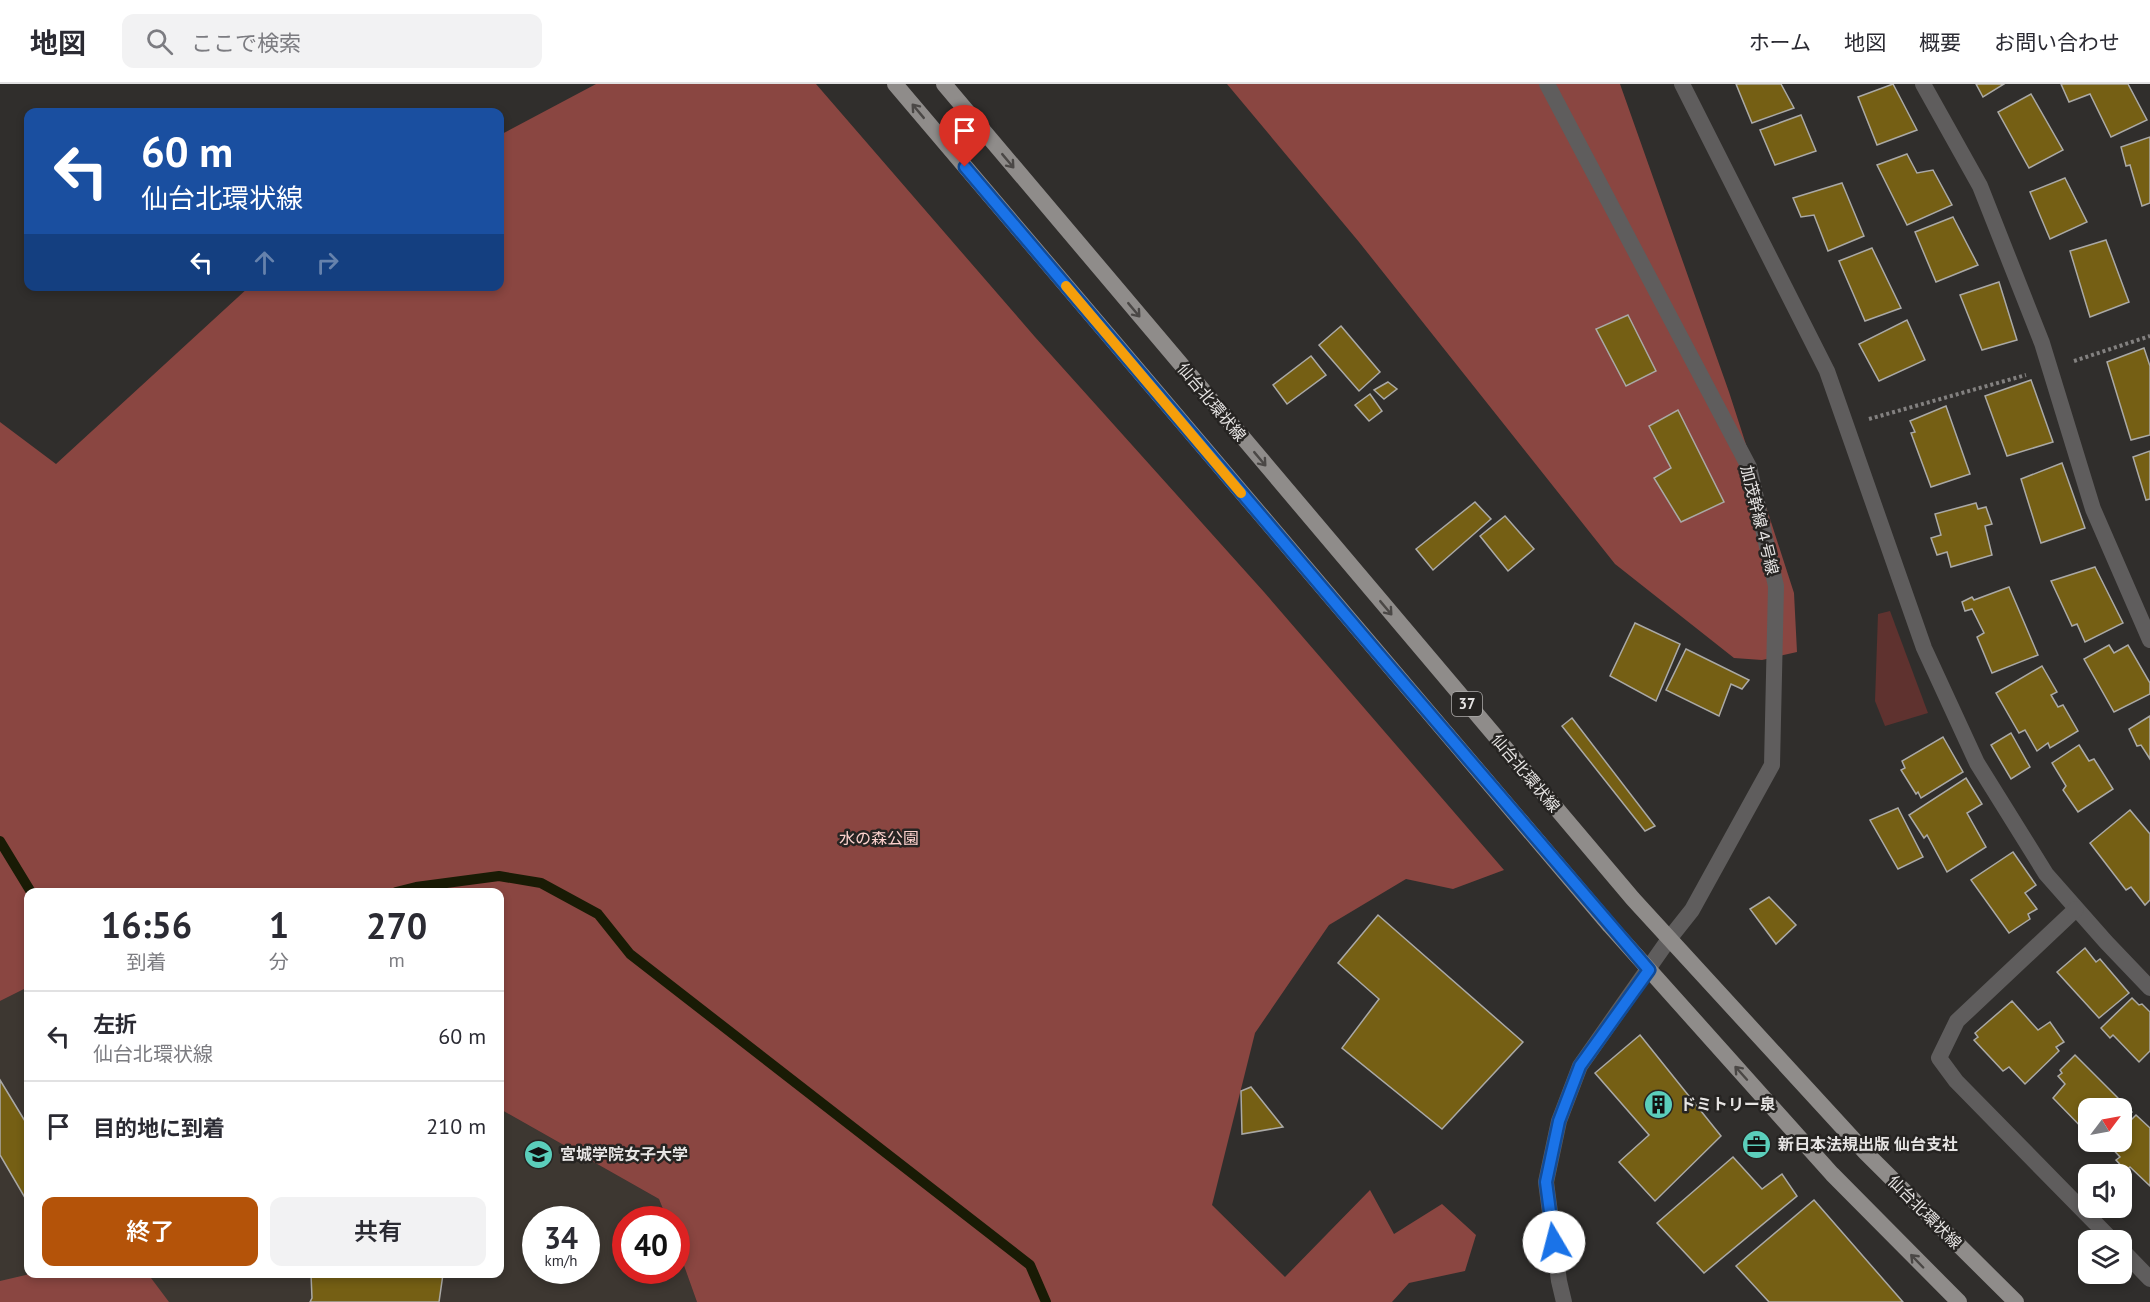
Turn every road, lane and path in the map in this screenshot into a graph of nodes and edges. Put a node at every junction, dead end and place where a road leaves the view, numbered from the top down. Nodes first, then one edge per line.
1 (896, 84) edge
2 (944, 84) edge
3 (1547, 84) edge
4 (1682, 84) edge
5 (1923, 84) edge
6 (2150, 336) edge
7 (2050, 368) junction
8 (1846, 426) junction
9 (2150, 640) edge
10 (2076, 909) junction
11 (1669, 939) junction
12 (1649, 970) junction
13 (2150, 988) edge
14 (2102, 1230) edge
15 (2132, 1261) edge
16 (2150, 1279) edge
17 (1564, 1302) edge
18 (1959, 1302) edge
19 (2016, 1302) edge

12 -> 1 main road, 37
2 -> 11 main road, 仙台北環状線 / 37
3 - 11 street, 加茂幹線４号線
4 - 8 street
5 - 7 street
6 - 7 path
7 - 8 path
7 - 9 street
8 - 10 street
10 - 13 street
10 - 14 street
11 - 12 street, 加茂幹線４号線
11 - 19 main road, 仙台北環状線 / 37
12 - 17 street, 加茂幹線４号線
18 -> 12 main road, 37
15 - 16 street

